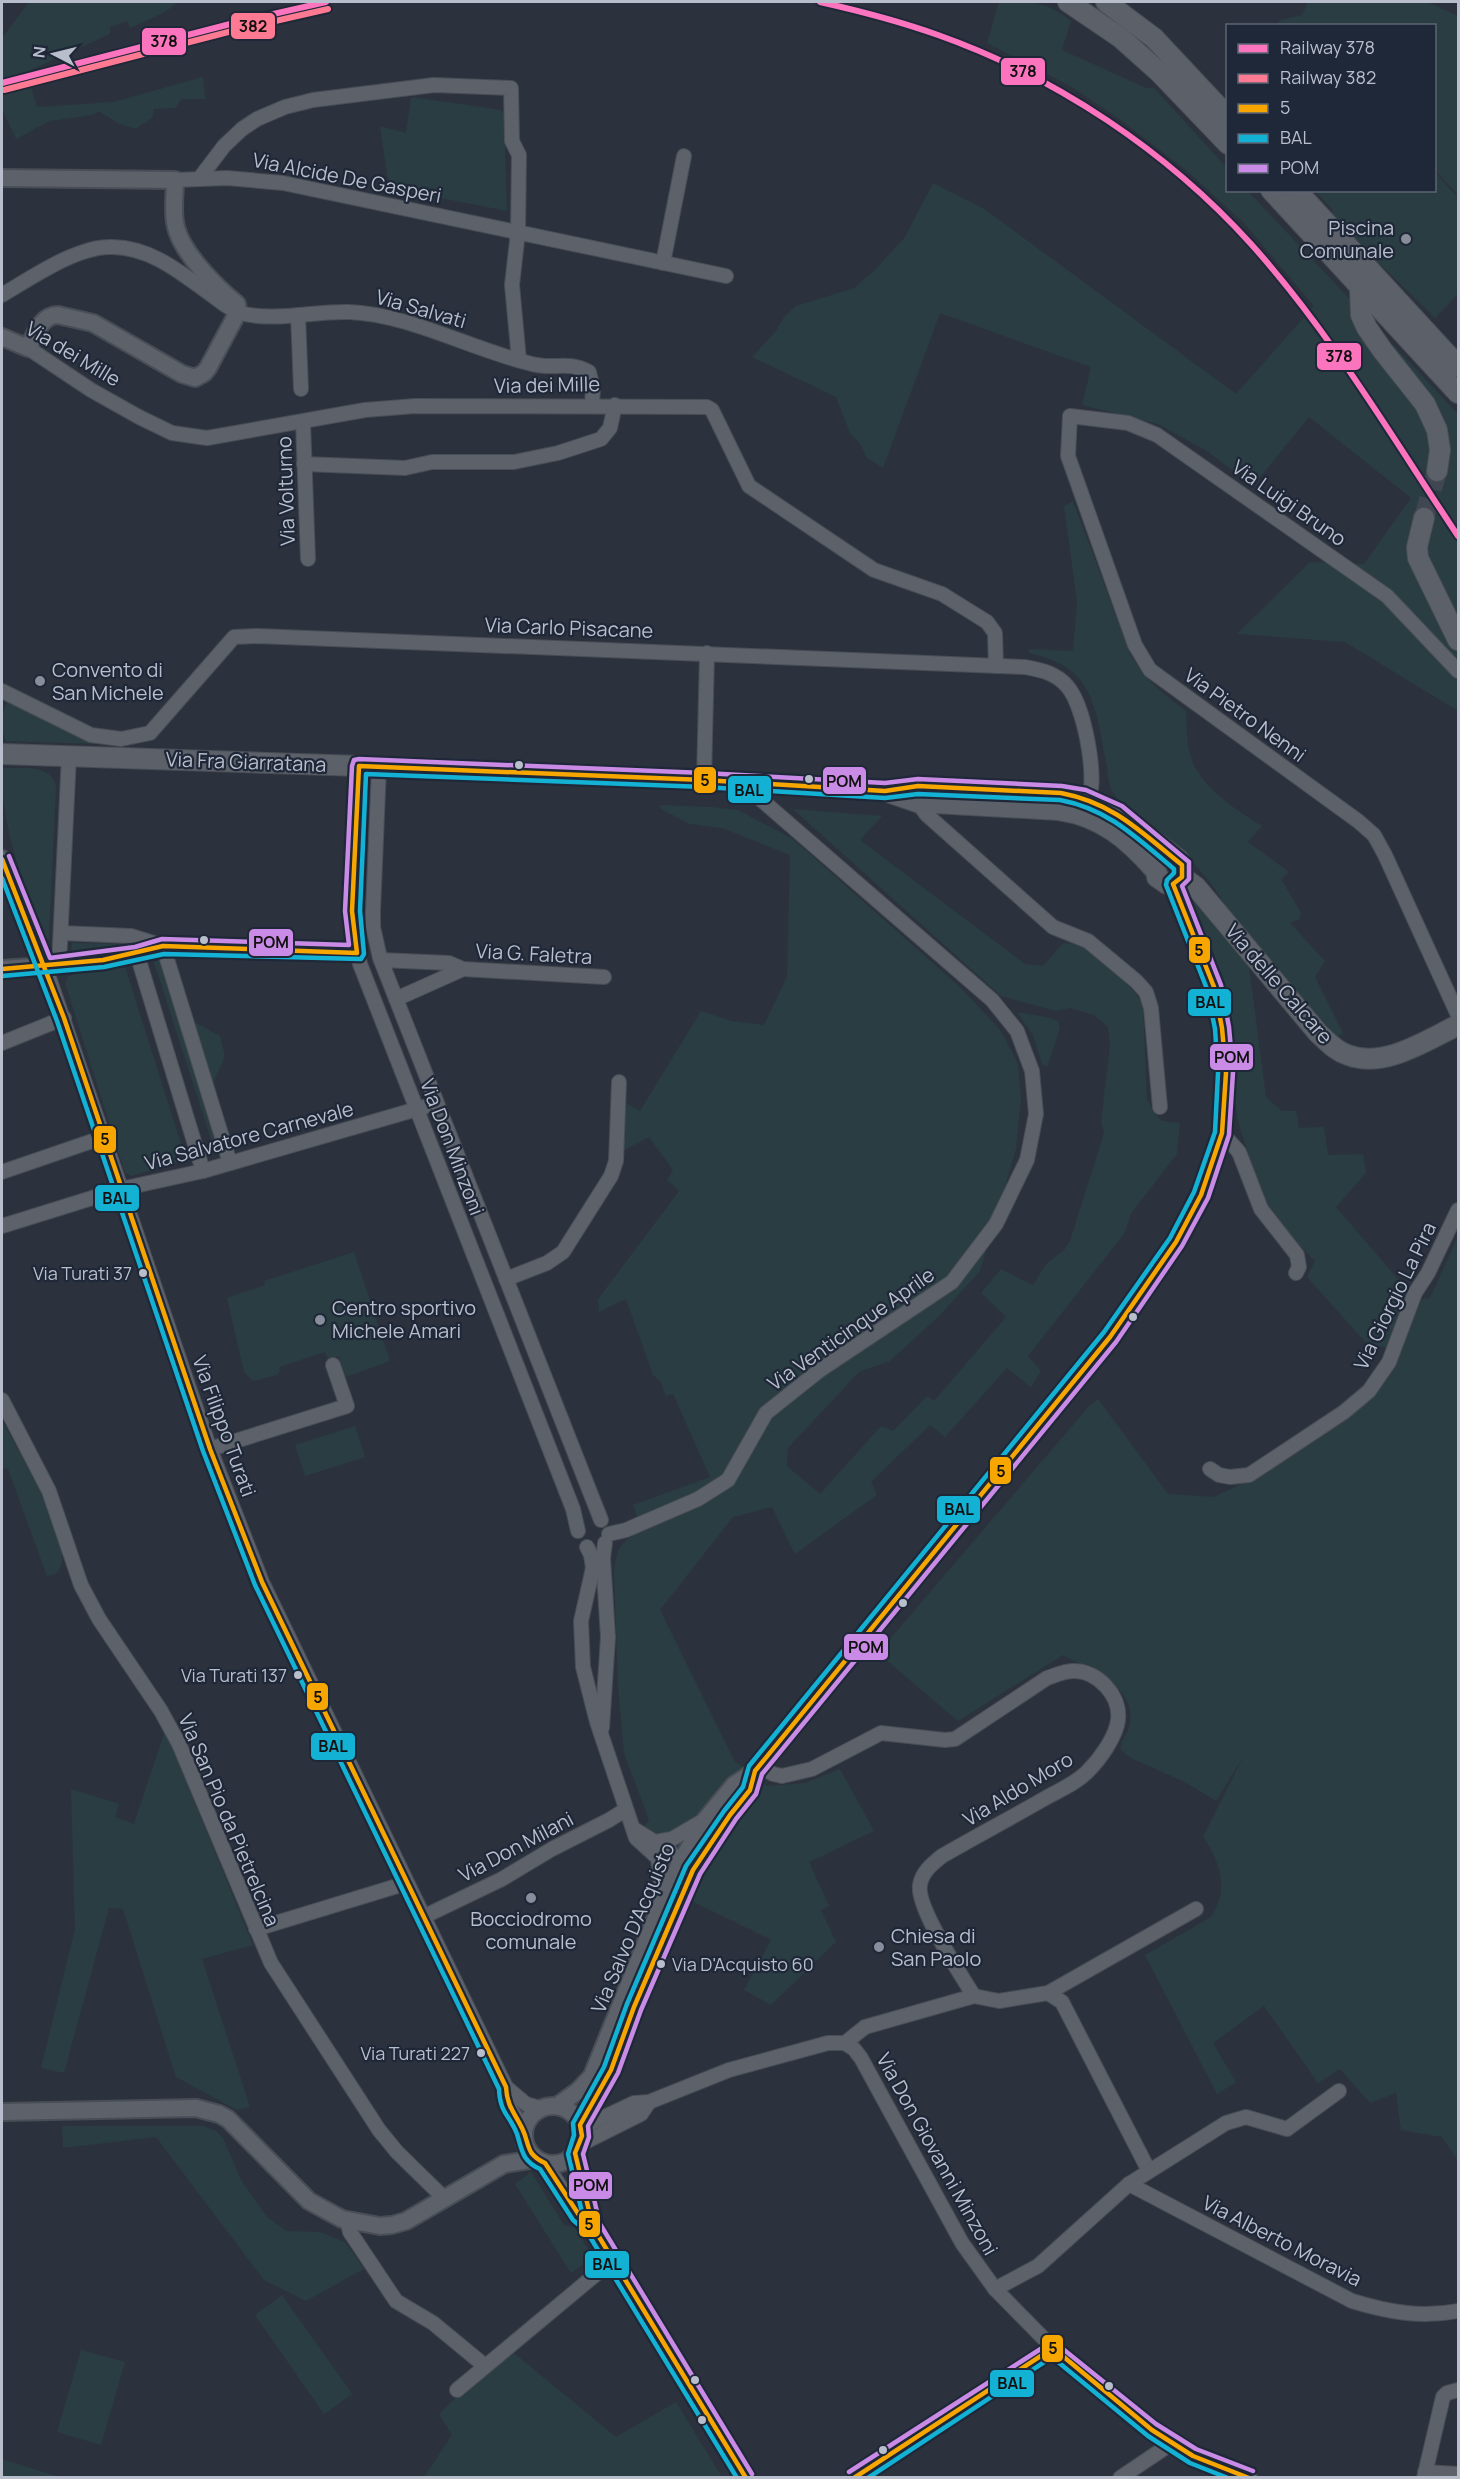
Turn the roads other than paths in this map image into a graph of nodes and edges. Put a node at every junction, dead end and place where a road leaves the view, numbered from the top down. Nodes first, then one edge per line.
1 (1068, 2) edge
2 (1106, 2) edge
3 (1226, 116) edge
4 (1226, 143) edge
5 (684, 156) dead end
6 (2, 178) edge
7 (199, 179) junction
8 (175, 180) junction
9 (1273, 192) edge
10 (1298, 192) edge
11 (518, 232) junction
12 (663, 263) junction
13 (726, 276) dead end
14 (1367, 281) junction
15 (2, 295) edge
16 (238, 312) junction
17 (298, 315) junction
18 (2, 337) edge
19 (28, 348) junction
20 (519, 360) junction
21 (1458, 366) edge
22 (301, 389) dead end
23 (1458, 393) edge
24 (592, 405) junction
25 (615, 405) junction
26 (1070, 416) joint
27 (303, 422) junction
28 (304, 464) junction
29 (1437, 471) tunnel mouth
30 (1424, 518) tunnel mouth
31 (308, 559) dead end
32 (1458, 640) edge
33 (707, 653) junction
34 (996, 666) junction
35 (1458, 671) edge
36 (2, 691) edge
37 (4, 754) edge
38 (69, 755) junction
39 (359, 766) junction
40 (379, 767) junction
41 (704, 780) junction
42 (742, 783) junction
43 (885, 791) junction
44 (1089, 799) junction
45 (917, 802) junction
46 (1174, 857) junction
47 (2, 859) edge
48 (1155, 870) junction
49 (1178, 880) junction
50 (61, 933) junction
51 (164, 946) junction
52 (357, 953) junction
53 (137, 954) junction
54 (381, 960) junction
55 (52, 965) junction
56 (2, 969) edge
57 (463, 969) junction
58 (604, 977) dead end
59 (396, 999) junction
60 (1458, 1015) edge
61 (64, 1018) junction
62 (1458, 1025) edge
63 (2, 1043) edge
64 (619, 1082) dead end
65 (437, 1104) junction
66 (1160, 1107) dead end
67 (417, 1110) junction
68 (1222, 1133) junction
69 (104, 1137) junction
70 (230, 1163) junction
71 (203, 1171) junction
72 (2, 1172) edge
73 (122, 1189) junction
74 (1458, 1210) edge
75 (2, 1226) edge
76 (1296, 1273) dead end
77 (506, 1279) junction
78 (333, 1365) dead end
79 (2, 1400) edge
80 (210, 1449) junction
81 (1210, 1469) dead end
82 (602, 1520) junction
83 (579, 1531) junction
84 (607, 1539) junction
85 (587, 1547) junction
86 (601, 1736) junction
87 (757, 1768) junction
88 (625, 1810) junction
89 (706, 1819) junction
90 (633, 1828) junction
91 (655, 1842) junction
92 (657, 1858) junction
93 (687, 1867) junction
94 (407, 1883) junction
95 (663, 1900) junction
96 (1196, 1909) dead end
97 (423, 1917) junction
98 (256, 1929) junction
99 (1048, 1993) junction
100 (974, 1996) junction
101 (845, 2043) junction
102 (506, 2087) junction
103 (1340, 2091) dead end
104 (557, 2106) junction
105 (539, 2108) junction
106 (2, 2112) edge
107 (524, 2134) junction
108 (579, 2137) junction
109 (540, 2161) junction
110 (504, 2164) junction
111 (1149, 2170) junction
112 (1129, 2184) junction
113 (445, 2199) junction
114 (347, 2220) junction
115 (593, 2227) junction
116 (613, 2260) junction
117 (995, 2289) junction
118 (1458, 2310) edge
119 (1053, 2348) junction
120 (485, 2366) junction
121 (457, 2390) dead end
122 (1458, 2390) edge
123 (1172, 2443) junction
124 (1458, 2474) edge
125 (1424, 2475) edge
126 (746, 2478) edge
127 (853, 2478) edge
128 (1120, 2478) edge
129 (1250, 2478) edge

1 - 4 main road
2 - 3 main road
5 - 12 street
6 - 8 street, Via Alcide De Gasperi
7 - 8 street, Via Alcide De Gasperi
7 - 11 street, Via Alcide De Gasperi
7 - 11 street
8 - 16 street
9 - 14 main road
10 - 14 main road
11 - 12 street, Via Alcide De Gasperi
11 - 20 street
12 - 13 street, Via Alcide De Gasperi
14 - 21 main road
14 - 23 main road
14 - 29 main road
15 - 16 street, Via Salvati
16 - 17 street, Via Salvati
16 - 19 street
17 - 20 street, Via Salvati
17 - 22 street
18 - 19 street, Via dei Mille
19 - 27 street, Via dei Mille
20 - 24 street, Via Salvati
24 - 25 street, Via dei Mille
24 - 27 street, Via dei Mille
25 - 28 street
25 - 34 street, Via dei Mille
26 - 35 street, Via Luigi Bruno
26 - 60 street, Via Pietro Nenni
27 - 28 street, Via Volturno
28 - 31 street, Via Volturno
30 - 32 main road
33 - 34 street, Via Carlo Pisacane
33 - 36 street, Via Carlo Pisacane
33 - 41 street
34 - 44 street, Via Carlo Pisacane
37 - 38 main road, Via Fra Giarratana
38 - 39 main road, Via Fra Giarratana
38 - 50 street
39 - 40 main road, Via Fra Giarratana
39 - 52 street, Via Don Minzoni
40 - 41 main road, Via Fra Giarratana
40 - 54 street, Via Don Minzoni
41 - 42 main road, Via Fra Giarratana
42 - 43 main road, Via Fra Giarratana
42 - 84 street, Via Venticinque Aprile
43 - 44 main road, Via Fra Giarratana
43 - 45 main road, Via Fra Giarratana
44 - 46 main road, Via Fra Giarratana
45 - 48 main road, Via Fra Giarratana
45 - 66 street
46 - 48 main road
46 - 49 main road
47 - 55 street
48 - 49 main road
49 - 62 main road, Via delle Calcare
49 - 68 street, Via Salvo D'Acquisto
50 - 51 street
50 - 55 street
51 - 52 street
51 - 53 street
51 - 70 street
52 - 67 street, Via Don Minzoni
53 - 55 street
53 - 71 street
54 - 57 street, Via G. Faletra
54 - 59 street, Via Don Minzoni
55 - 56 street
55 - 61 street, Via Filippo Turati
57 - 58 street, Via G. Faletra
57 - 59 street
59 - 65 street, Via Don Minzoni
61 - 63 street
61 - 69 street, Via Filippo Turati
64 - 77 street
65 - 67 street, Via Salvatore Carnevale
65 - 77 street, Via Don Minzoni
67 - 70 street, Via Salvatore Carnevale
67 - 83 street, Via Don Minzoni
68 - 76 street
68 - 87 street, Via Salvo D'Acquisto
69 - 72 street
69 - 73 street, Via Filippo Turati
70 - 71 street, Via Salvatore Carnevale
71 - 73 street, Via Salvatore Carnevale
73 - 75 street, Via Salvatore Carnevale
73 - 80 street, Via Filippo Turati
74 - 81 street, Via Giorgio La Pira
77 - 82 street, Via Don Minzoni
78 - 80 street
79 - 98 street, Via San Pio da Pietrelcina
80 - 94 street, Via Filippo Turati
82 - 83 street
82 - 84 street, Via Don Minzoni
83 - 85 street, Via Don Minzoni
84 - 85 street
84 - 86 street, Via Don Minzoni
85 - 86 street, Via Don Minzoni
86 - 88 street, Via Don Minzoni
87 - 89 street, Via Salvo D'Acquisto
87 - 93 street, Via Salvo D'Acquisto
87 - 100 street, Via Aldo Moro
88 - 90 street, Via Don Minzoni
88 - 97 street, Via Don Milani
89 - 91 street
89 - 93 street, Via Salvo D'Acquisto
90 - 91 street
90 - 92 street, Via Don Minzoni
91 - 93 street
92 - 93 street
92 - 95 street
93 - 95 street, Via Salvo D'Acquisto
93 - 108 street, Via Salvo D'Acquisto
94 - 97 street, Via Filippo Turati
94 - 98 street
95 - 104 street, Via Salvo D'Acquisto
96 - 99 street
97 - 102 street, Via Filippo Turati
98 - 113 street, Via San Pio da Pietrelcina
99 - 100 street
99 - 111 street
100 - 101 street
101 - 108 street
101 - 117 street, Via Don Giovanni Minzoni
102 - 105 street
102 - 107 street, Via Filippo Turati
103 - 111 street
104 - 105 street
104 - 108 street
105 - 107 street
106 - 114 street
107 - 109 street
107 - 110 street
108 - 109 street
108 - 115 street
109 - 110 street
109 - 115 street
110 - 113 street
111 - 112 street
112 - 117 street
112 - 118 street, Via Alberto Moravia
113 - 114 street
114 - 120 street
115 - 116 street
116 - 120 street
116 - 126 street
117 - 119 street, Via Don Giovanni Minzoni
119 - 123 street, Via Don Giovanni Minzoni
119 - 127 street
120 - 121 street
122 - 125 street
123 - 128 street
123 - 129 street, Via Don Giovanni Minzoni
124 - 125 street

